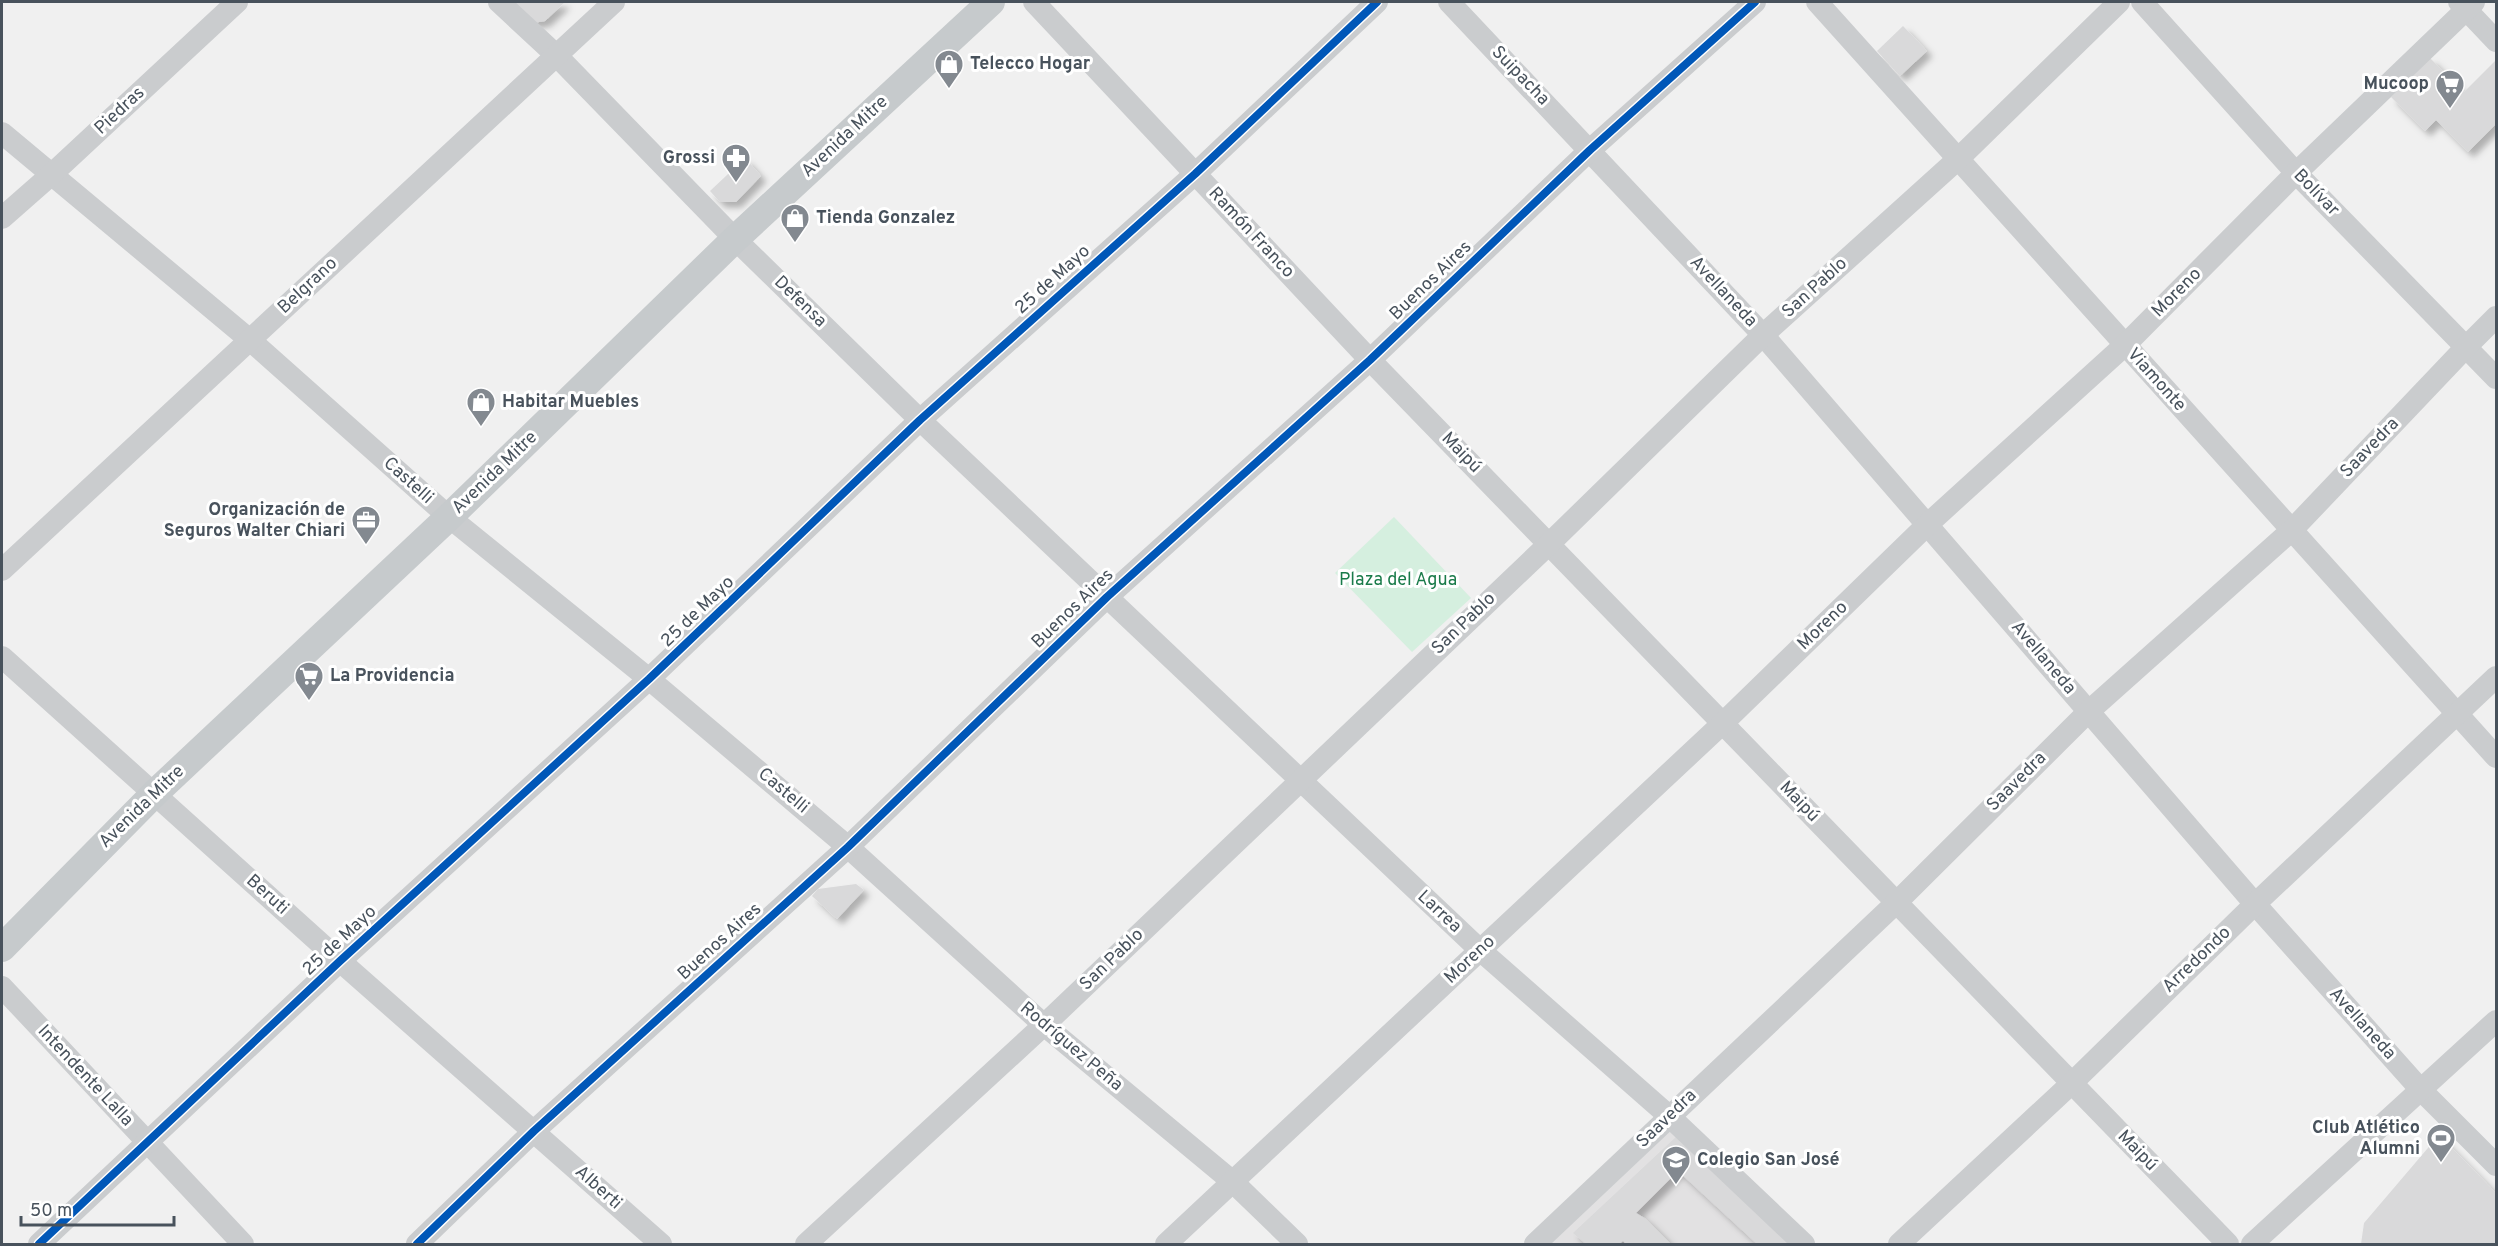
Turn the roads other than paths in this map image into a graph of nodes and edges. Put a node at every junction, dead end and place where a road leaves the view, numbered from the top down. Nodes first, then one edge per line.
1 (237, 2) edge
2 (499, 2) edge
3 (614, 2) edge
4 (991, 2) edge
5 (1034, 2) edge
6 (1377, 2) edge
7 (1449, 2) edge
8 (1755, 2) edge
9 (1817, 2) edge
10 (2119, 2) edge
11 (2142, 2) edge
12 (2466, 4) edge
13 (2496, 41) edge
14 (556, 55) junction
15 (2, 133) edge
16 (1590, 150) junction
17 (1958, 159) junction
18 (2296, 173) junction
19 (52, 174) junction
20 (1195, 174) junction
21 (2, 218) edge
22 (735, 239) junction
23 (2496, 317) edge
24 (1763, 335) junction
25 (250, 340) junction
26 (2126, 345) junction
27 (2466, 346) junction
28 (1370, 360) junction
29 (2496, 378) edge
30 (920, 420) junction
31 (449, 517) junction
32 (1929, 524) junction
33 (2292, 530) junction
34 (1549, 544) junction
35 (2, 570) edge
36 (1107, 597) junction
37 (2, 657) edge
38 (2496, 677) edge
39 (650, 679) junction
40 (2088, 712) junction
41 (2458, 714) junction
42 (1723, 723) junction
43 (2496, 757) edge
44 (1300, 781) junction
45 (155, 793) junction
46 (848, 847) junction
47 (1897, 903) junction
48 (2255, 904) junction
49 (2, 948) edge
50 (1480, 950) junction
51 (340, 961) junction
52 (2, 987) edge
53 (2496, 1021) edge
54 (1044, 1025) junction
55 (2072, 1083) junction
56 (2421, 1090) junction
57 (1669, 1116) junction
58 (534, 1131) junction
59 (148, 1143) junction
60 (2496, 1165) edge
61 (1233, 1182) junction
62 (39, 1245) edge
63 (243, 1245) edge
64 (417, 1245) edge
65 (661, 1245) edge
66 (806, 1245) edge
67 (1166, 1245) edge
68 (1297, 1245) edge
69 (1535, 1245) edge
70 (1804, 1245) edge
71 (1899, 1245) edge
72 (2228, 1245) edge
73 (2252, 1245) edge

1 - 19 street, Piedras
2 - 14 street, Defensa
3 - 14 street, Belgrano
4 - 22 main road, Avenida Mitre
5 - 20 street, Ramón Franco
6 - 20 street, 25 de Mayo
7 - 16 street, Suipacha
8 - 16 street, Buenos Aires
9 - 17 street, Viamonte
10 - 17 street, San Pablo
11 - 18 street, Bolívar
12 - 13 street
12 - 18 street, Moreno
14 - 22 street, Defensa
14 - 25 street, Belgrano
15 - 19 street, Castelli
16 - 24 street, Avellaneda
16 - 28 street, Buenos Aires
17 - 24 street, San Pablo
17 - 26 street, Viamonte
18 - 26 street, Moreno
18 - 27 street, Bolívar
19 - 21 street, Piedras
19 - 25 street, Castelli
20 - 28 street, Ramón Franco
20 - 30 street, 25 de Mayo
22 - 30 street, Defensa
22 - 31 main road, Avenida Mitre
23 - 27 street, Saavedra
24 - 32 street, Avellaneda
24 - 34 street, San Pablo
25 - 31 street, Castelli
25 - 35 street, Belgrano
26 - 32 street, Moreno
26 - 33 street, Viamonte
27 - 29 street, Bolívar
27 - 33 street, Saavedra
28 - 34 street, Maipú
28 - 36 street, Buenos Aires
30 - 36 street, Defensa
30 - 39 street, 25 de Mayo
31 - 39 street, Castelli
31 - 45 main road, Avenida Mitre
32 - 40 street, Avellaneda
32 - 42 street, Moreno
33 - 40 street, Saavedra
33 - 41 street, Viamonte
34 - 42 street, Maipú
34 - 44 street, San Pablo
36 - 44 street, Larrea
36 - 46 street, Buenos Aires
37 - 45 street, Beruti
38 - 41 street, Arredondo
39 - 46 street, Castelli
39 - 51 street, 25 de Mayo
40 - 47 street, Saavedra
40 - 48 street, Avellaneda
41 - 43 street, Viamonte
41 - 48 street, Arredondo
42 - 47 street, Maipú
42 - 50 street, Moreno
44 - 50 street, Larrea
44 - 54 street, San Pablo
45 - 49 main road, Avenida Mitre
45 - 51 street, Beruti
46 - 54 street, Rodríguez Peña
46 - 58 street, Buenos Aires
47 - 55 street, Maipú
47 - 57 street, Saavedra
48 - 55 street, Arredondo
48 - 56 street, Avellaneda
50 - 57 street, Larrea
50 - 61 street, Moreno
51 - 58 street, Beruti
51 - 59 street, 25 de Mayo
52 - 59 street, Intendente Lalla
53 - 56 street
54 - 61 street, Rodríguez Peña
54 - 66 street, San Pablo
55 - 71 street, Arredondo
55 - 72 street, Maipú
56 - 60 street, Avellaneda
56 - 73 street
57 - 69 street, Saavedra
57 - 70 street, Larrea
58 - 64 street, Buenos Aires
58 - 65 street, Alberti
59 - 62 street, 25 de Mayo
59 - 63 street, Intendente Lalla
61 - 67 street, Moreno
61 - 68 street, Rodríguez Peña

